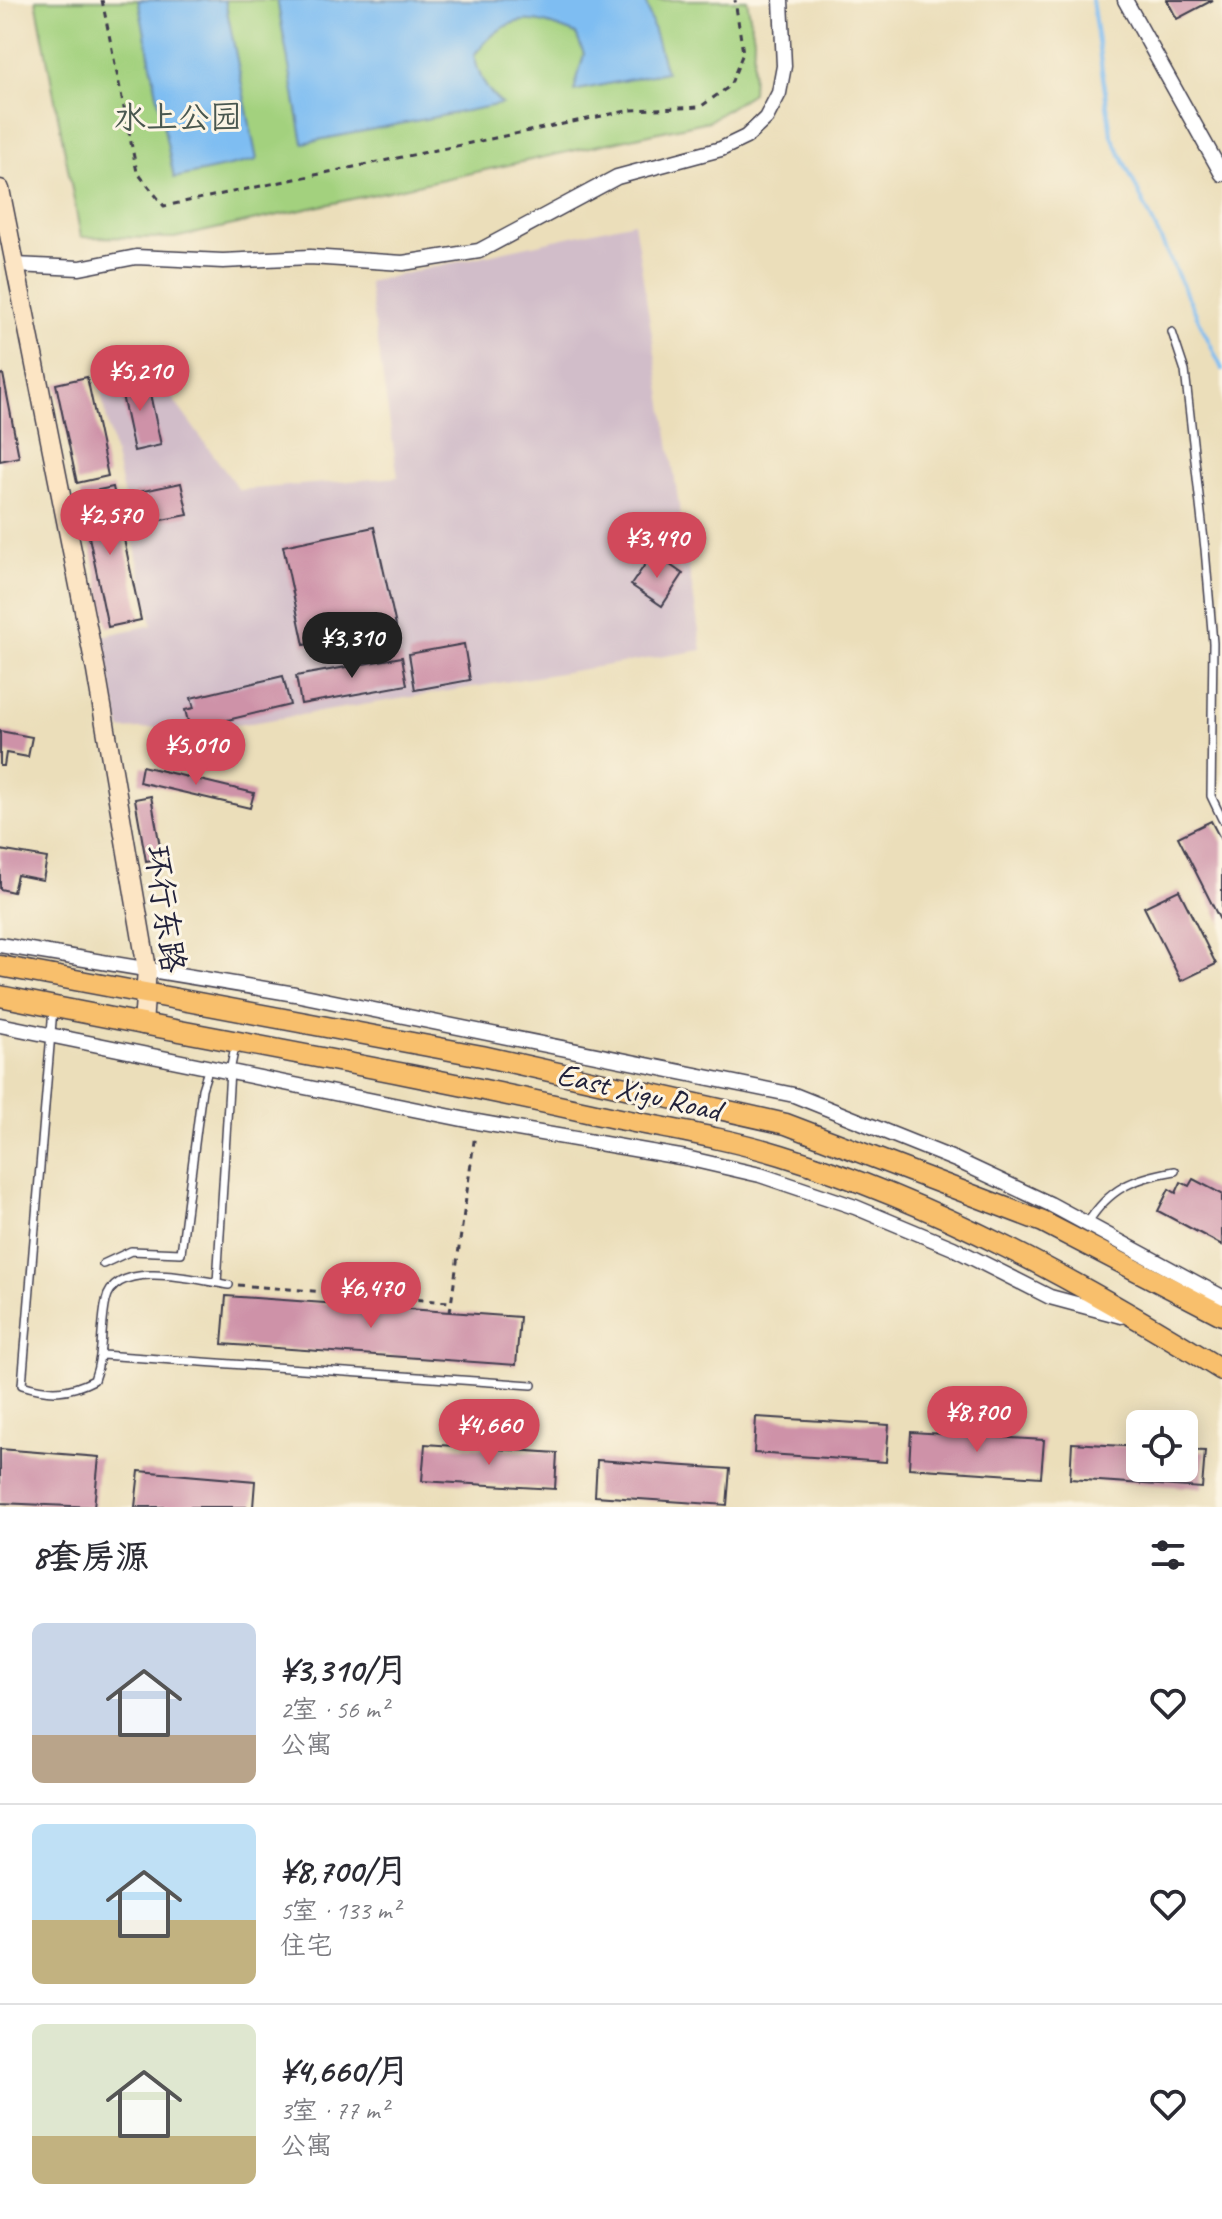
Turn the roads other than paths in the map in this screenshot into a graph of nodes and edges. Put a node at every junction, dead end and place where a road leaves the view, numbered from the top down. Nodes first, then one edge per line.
1 (781, 0) edge
2 (1125, 0) edge
3 (1222, 174) edge
4 (0, 189) edge
5 (15, 265) junction
6 (1172, 332) dead end
7 (1222, 819) edge
8 (0, 945) edge
9 (0, 966) edge
10 (147, 969) junction
11 (0, 996) edge
12 (146, 996) junction
13 (53, 1007) junction
14 (0, 1025) edge
15 (143, 1025) junction
16 (49, 1035) junction
17 (236, 1042) junction
18 (138, 1053) junction
19 (209, 1067) junction
20 (230, 1071) junction
21 (887, 1160) junction
22 (1175, 1171) dead end
23 (877, 1188) junction
24 (1083, 1232) junction
25 (103, 1264) dead end
26 (217, 1283) junction
27 (229, 1285) road end
28 (1222, 1297) edge
29 (1222, 1315) edge
30 (1148, 1324) junction
31 (102, 1355) junction
32 (1222, 1370) edge
33 (532, 1385) dead end

1 - 5 street
2 - 3 street
4 - 5 street, 环行东路
5 - 10 street, 环行东路
6 - 7 lane
8 - 10 street
9 - 12 main road, East Xigu Road
10 - 12 street, 环行东路
10 - 24 street
11 - 13 main road, East Xigu Road
12 - 15 street, 环行东路
12 - 21 main road, East Xigu Road
13 - 15 main road, East Xigu Road
13 - 16 lane
14 - 16 street
15 - 17 main road, East Xigu Road
15 - 18 street
16 - 18 street
16 - 31 lane
17 - 20 lane
17 - 23 main road, East Xigu Road
18 - 19 street
19 - 20 street
19 - 25 lane
20 - 26 lane
20 - 30 street
21 - 23 lane
21 - 24 main road, East Xigu Road
22 - 24 lane
23 - 30 main road, East Xigu Road
24 - 28 street
24 - 29 main road, East Xigu Road
26 - 27 lane
26 - 31 lane
30 - 32 main road, East Xigu Road
31 - 33 lane

